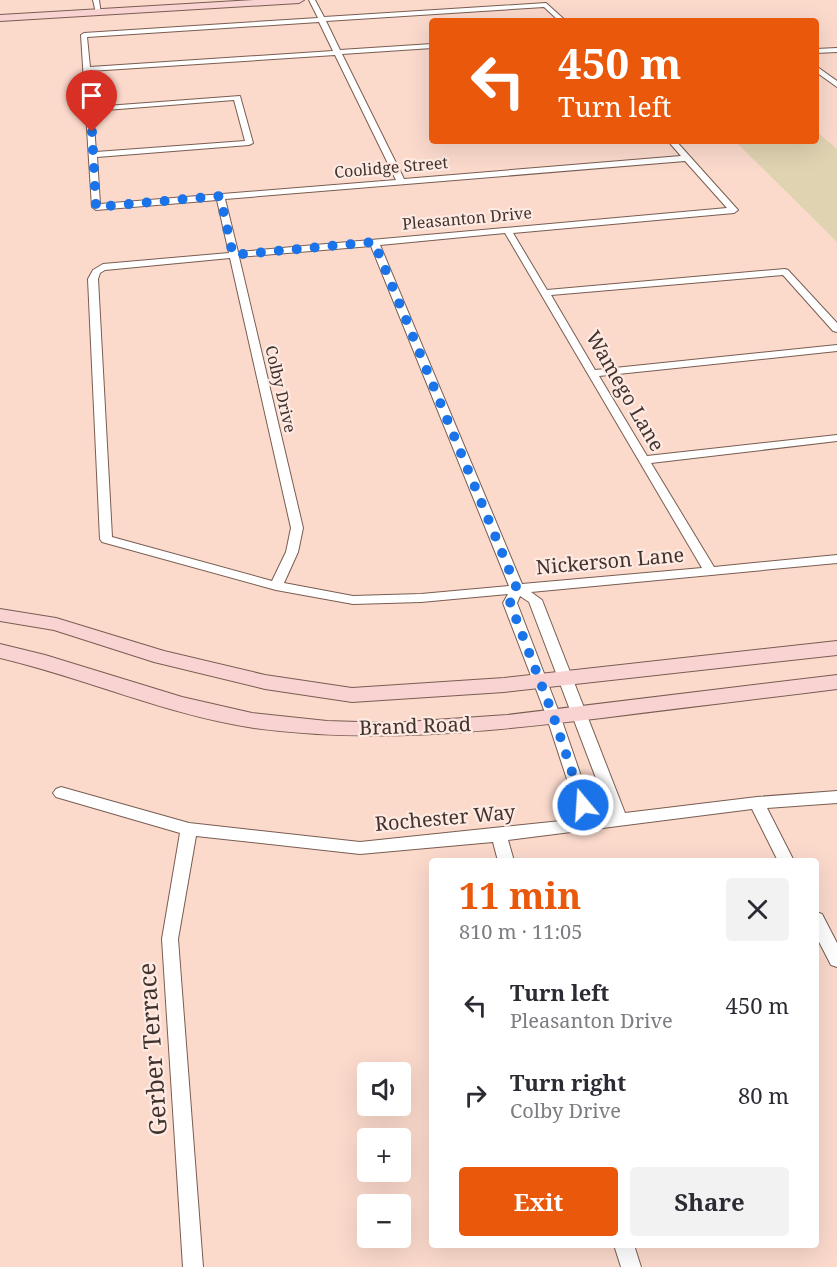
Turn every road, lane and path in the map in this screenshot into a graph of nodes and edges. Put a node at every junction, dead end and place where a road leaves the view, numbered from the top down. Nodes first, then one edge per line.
1 (191, 0) edge
2 (299, 0) edge
3 (312, 0) edge
4 (97, 6) edge
5 (0, 12) edge
6 (0, 18) edge
7 (560, 18) edge
8 (322, 20) junction
9 (429, 46) edge
10 (837, 50) edge
11 (819, 51) edge
12 (338, 52) junction
13 (87, 69) junction
14 (819, 71) edge
15 (837, 73) edge
16 (823, 74) junction
17 (837, 85) edge
18 (90, 109) junction
19 (675, 144) edge
20 (93, 155) junction
21 (688, 158) junction
22 (401, 181) junction
23 (220, 196) junction
24 (507, 230) junction
25 (374, 242) junction
26 (233, 255) junction
27 (546, 293) junction
28 (837, 329) edge
29 (837, 348) edge
30 (593, 373) junction
31 (837, 438) edge
32 (644, 460) junction
33 (106, 539) joint
34 (837, 559) edge
35 (710, 571) junction
36 (276, 585) junction
37 (517, 589) junction
38 (0, 615) edge
39 (837, 648) edge
40 (0, 651) edge
41 (565, 678) junction
42 (540, 681) junction
43 (837, 682) edge
44 (578, 712) junction
45 (553, 715) junction
46 (61, 793) dead end
47 (837, 797) edge
48 (757, 803) junction
49 (620, 820) junction
50 (590, 825) junction
51 (189, 829) junction
52 (499, 835) junction
53 (505, 858) edge
54 (784, 858) edge
55 (819, 925) edge
56 (837, 960) edge
57 (625, 1248) edge
58 (194, 1267) edge
59 (631, 1267) edge

1 - 4 main road
2 - 4 main road
3 - 8 street
4 - 5 main road
4 - 6 main road
7 - 8 street
8 - 12 street
8 - 13 street
9 - 12 street
10 - 11 street
12 - 13 street
12 - 22 street
13 - 18 street
14 - 16 street
15 - 16 street
16 - 17 street
18 - 20 street
18 - 20 street
19 - 21 street
20 - 23 street, Coolidge Street
21 - 22 street, Coolidge Street
21 - 24 street, Pleasanton Drive
22 - 23 street, Coolidge Street
23 - 26 street, Colby Drive
24 - 25 street, Pleasanton Drive
24 - 27 street, Wamego Lane
25 - 26 street, Pleasanton Drive
25 - 37 street
26 - 33 street, Pleasanton Drive
26 - 36 street, Colby Drive
27 - 28 street
27 - 30 street, Wamego Lane
29 - 30 street
30 - 32 street, Wamego Lane
31 - 32 street
32 - 35 street, Wamego Lane
33 - 36 street, Nickerson Lane
34 - 35 street, Nickerson Lane
35 - 37 street, Nickerson Lane
36 - 37 street, Nickerson Lane
37 - 41 street
37 - 42 street
38 - 42 main road, Brand Road
39 - 41 main road, Brand Road
40 - 45 main road, Brand Road
41 - 42 main road, Brand Road
41 - 44 street
42 - 45 street
43 - 44 main road, Brand Road
44 - 45 main road, Brand Road
44 - 49 street
45 - 50 street
46 - 51 street, Rochester Way
47 - 48 street, Rochester Way
48 - 49 street, Rochester Way
48 - 54 street
49 - 50 street, Rochester Way
50 - 52 street, Rochester Way
51 - 52 street, Rochester Way
51 - 58 street, Gerber Terrace
52 - 53 street
55 - 56 street
57 - 59 street

